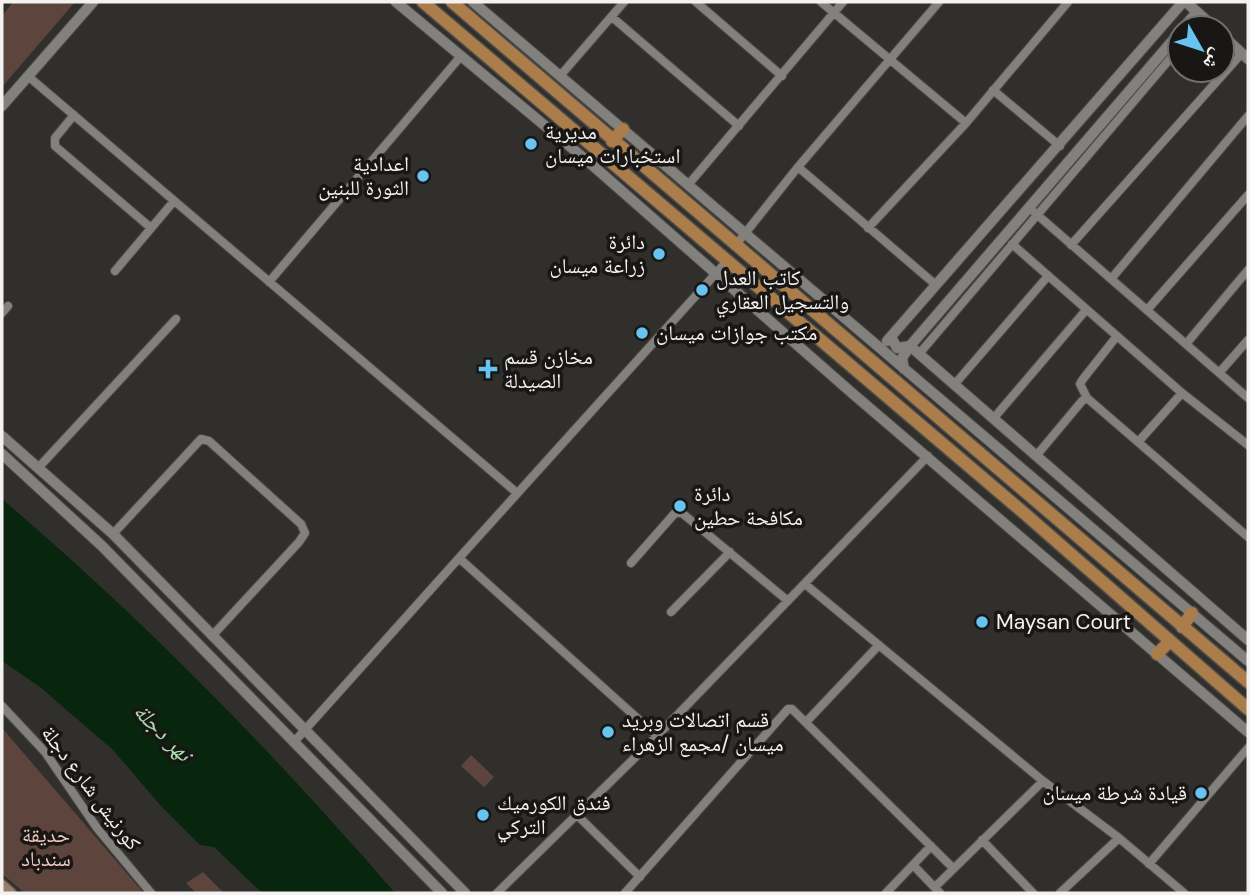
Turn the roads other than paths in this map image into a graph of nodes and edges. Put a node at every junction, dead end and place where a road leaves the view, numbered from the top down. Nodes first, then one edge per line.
1 (93, 2) edge
2 (396, 2) edge
3 (423, 2) edge
4 (452, 2) edge
5 (696, 2) edge
6 (821, 2) edge
7 (843, 2) edge
8 (939, 2) edge
9 (1068, 2) edge
10 (1185, 2) edge
11 (620, 3) edge
12 (481, 4) edge
13 (833, 12) junction
14 (1200, 14) edge
15 (612, 17) junction
16 (1166, 49) edge
17 (461, 56) junction
18 (1245, 56) edge
19 (887, 60) junction
20 (1166, 63) edge
21 (561, 76) junction
22 (782, 76) junction
23 (29, 77) junction
24 (993, 90) junction
25 (2, 106) edge
26 (74, 115) junction
27 (1248, 116) edge
28 (965, 123) junction
29 (739, 126) junction
30 (623, 129) junction
31 (612, 141) junction
32 (1060, 146) junction
33 (599, 152) junction
34 (591, 164) junction
35 (798, 167) junction
36 (688, 185) junction
37 (1248, 195) edge
38 (174, 201) junction
39 (1033, 211) junction
40 (151, 228) junction
41 (869, 228) junction
42 (746, 234) junction
43 (1012, 244) junction
44 (1071, 245) junction
45 (735, 247) junction
46 (728, 260) junction
47 (1248, 270) edge
48 (115, 271) dead end
49 (716, 272) junction
50 (1048, 276) junction
51 (1111, 279) junction
52 (269, 282) junction
53 (936, 285) junction
54 (1086, 310) junction
55 (1147, 310) junction
56 (176, 319) dead end
57 (891, 337) junction
58 (1117, 337) junction
59 (1248, 340) edge
60 (1186, 344) junction
61 (910, 346) junction
62 (880, 349) junction
63 (919, 354) junction
64 (904, 369) junction
65 (1219, 373) junction
66 (954, 385) junction
67 (1182, 393) junction
68 (1087, 398) junction
69 (1248, 398) edge
70 (993, 419) junction
71 (2, 436) edge
72 (1139, 441) junction
73 (1248, 445) edge
74 (2, 454) edge
75 (928, 456) junction
76 (1036, 456) junction
77 (38, 467) junction
78 (517, 493) junction
79 (113, 534) junction
80 (1248, 537) edge
81 (730, 552) junction
82 (459, 558) junction
83 (631, 563) dead end
84 (805, 584) junction
85 (788, 601) junction
86 (671, 612) dead end
87 (1192, 613) junction
88 (1182, 627) junction
89 (212, 636) junction
90 (1248, 640) edge
91 (1170, 641) junction
92 (879, 645) junction
93 (1157, 654) junction
94 (1248, 661) edge
95 (1248, 682) edge
96 (2, 706) edge
97 (1248, 709) edge
98 (807, 721) junction
99 (304, 730) junction
100 (1248, 732) edge
101 (657, 736) junction
102 (294, 742) junction
103 (1248, 748) edge
104 (1043, 781) junction
105 (366, 793) junction
106 (355, 805) junction
107 (577, 815) junction
108 (1119, 838) junction
109 (982, 840) junction
110 (931, 846) junction
111 (1149, 864) junction
112 (913, 865) junction
113 (953, 868) junction
114 (640, 877) junction
115 (2, 886) edge
116 (938, 890) edge
117 (1066, 891) edge
118 (11, 893) edge
119 (150, 893) edge
120 (442, 893) edge
121 (465, 893) edge
122 (497, 893) edge
123 (625, 893) edge
124 (886, 893) edge
125 (1034, 893) edge
126 (1184, 893) edge

1 - 23 street
2 - 17 street
3 - 33 main road
4 - 31 main road
5 - 22 street
6 - 13 street
7 - 13 street
8 - 19 street
9 - 24 street
10 - 14 street
10 - 32 street
11 - 15 street
12 - 21 street
13 - 19 street
13 - 22 street
15 - 21 street
15 - 29 street
16 - 39 street
17 - 34 street
17 - 52 street
18 - 44 street
19 - 28 street
19 - 35 street
20 - 39 street
21 - 30 street
22 - 29 street
23 - 25 street
23 - 26 street
24 - 28 street
24 - 32 street
26 - 38 street
26 - 40 street
27 - 51 street
28 - 41 street
29 - 36 street
30 - 31 main road
30 - 36 street
31 - 45 main road
32 - 53 street
33 - 34 main road
33 - 46 main road
34 - 49 street
35 - 41 street
35 - 42 street
36 - 42 street
37 - 55 street
38 - 40 street
38 - 52 street
39 - 43 street
39 - 44 street
39 - 61 street
40 - 48 street
41 - 53 street
42 - 45 street
42 - 62 street
43 - 50 street
43 - 63 street
44 - 51 street
45 - 88 main road
46 - 49 street
46 - 91 main road
47 - 60 street
49 - 75 street
49 - 78 street
50 - 54 street
50 - 66 street
51 - 55 street
52 - 78 street
53 - 57 street
54 - 58 street
54 - 70 street
55 - 60 street
56 - 77 street
57 - 61 street
57 - 62 street
58 - 67 street
58 - 68 street
59 - 65 street
60 - 65 street
61 - 63 street
61 - 64 street
62 - 64 street
63 - 66 street
64 - 87 street
65 - 69 street
66 - 70 street
67 - 72 street
67 - 73 street
68 - 72 street
68 - 76 street
70 - 76 street
71 - 77 street
72 - 80 street
74 - 102 street
75 - 84 street
75 - 93 street
76 - 90 street
77 - 79 street
78 - 82 street
79 - 89 street
79 - 89 street
81 - 83 street
81 - 85 street
81 - 86 street
82 - 99 street
82 - 101 street
84 - 85 street
84 - 92 street
85 - 101 street
87 - 88 main road
87 - 94 street
88 - 95 main road
89 - 99 street
91 - 93 main road
91 - 97 main road
92 - 98 street
92 - 104 street
93 - 100 street
96 - 119 street, كورنيش شارع دجلة
98 - 110 street
98 - 114 street
99 - 102 street
99 - 105 street
101 - 107 street
102 - 106 street
103 - 111 street
104 - 108 street
104 - 109 street
105 - 106 street
105 - 121 street
106 - 120 street
107 - 114 street
107 - 122 street
108 - 111 street
108 - 117 street
109 - 113 street
109 - 125 street
110 - 112 street
110 - 113 street
111 - 126 street
112 - 116 street
112 - 124 street
113 - 116 street
114 - 123 street
115 - 118 main road

